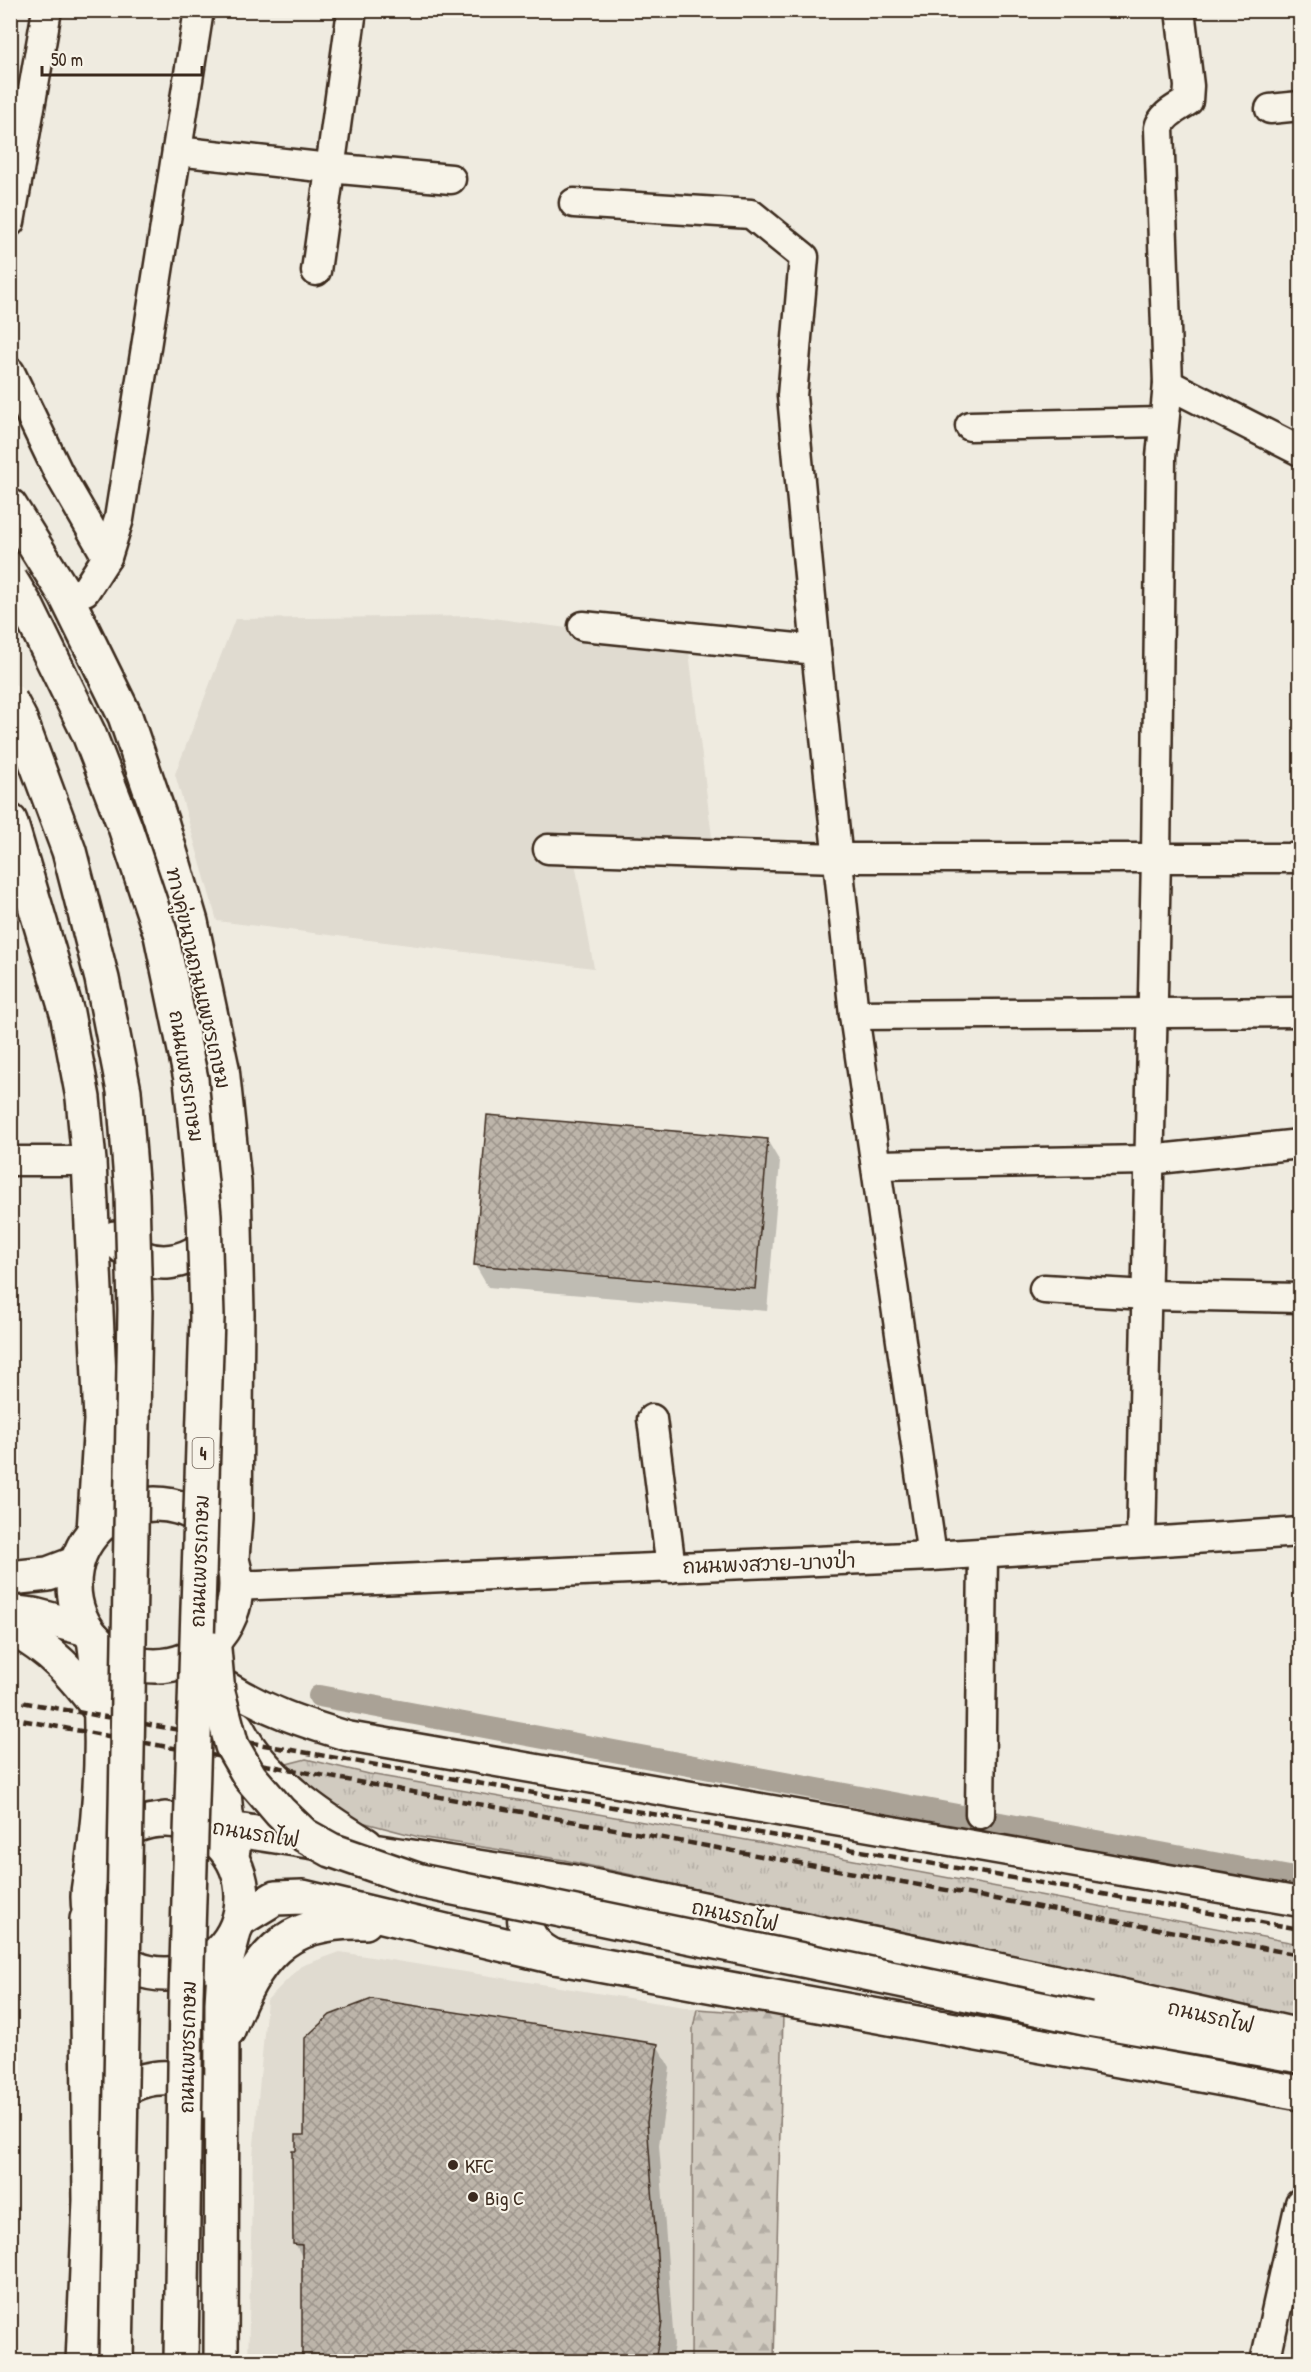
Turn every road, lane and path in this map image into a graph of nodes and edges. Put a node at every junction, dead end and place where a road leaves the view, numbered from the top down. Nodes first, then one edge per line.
1 (47, 10) edge
2 (199, 10) edge
3 (351, 10) edge
4 (1180, 10) edge
5 (1300, 106) edge
6 (1270, 109) dead end
7 (177, 151) junction
8 (329, 168) junction
9 (451, 178) dead end
10 (574, 203) dead end
11 (10, 222) edge
12 (316, 271) dead end
13 (10, 372) edge
14 (1168, 384) junction
15 (1163, 422) junction
16 (970, 426) dead end
17 (1300, 451) edge
18 (10, 506) edge
19 (107, 557) junction
20 (10, 579) edge
21 (66, 596) junction
22 (583, 626) dead end
23 (816, 650) junction
24 (10, 700) edge
25 (10, 821) edge
26 (548, 849) dead end
27 (839, 858) junction
28 (1156, 858) junction
29 (1300, 858) edge
30 (1300, 1012) edge
31 (1153, 1014) junction
32 (854, 1015) junction
33 (222, 1068) junction
34 (82, 1098) junction
35 (1300, 1144) edge
36 (1149, 1160) junction
37 (10, 1161) edge
38 (89, 1161) junction
39 (876, 1165) junction
40 (1044, 1289) dead end
41 (1147, 1295) junction
42 (1300, 1298) edge
43 (207, 1317) junction
44 (652, 1419) dead end
45 (94, 1531) junction
46 (1300, 1532) edge
47 (1142, 1542) junction
48 (983, 1553) junction
49 (932, 1556) junction
50 (77, 1563) junction
51 (671, 1568) junction
52 (10, 1578) edge
53 (233, 1585) junction
54 (10, 1612) edge
55 (10, 1627) edge
56 (91, 1634) junction
57 (226, 1696) junction
58 (100, 1711) junction
59 (980, 1814) dead end
60 (165, 1819) junction
61 (227, 1829) junction
62 (375, 1851) junction
63 (240, 1875) junction
64 (568, 1881) junction
65 (89, 1887) junction
66 (1300, 1902) edge
67 (412, 1923) junction
68 (237, 1927) junction
69 (555, 1958) junction
70 (1300, 2037) edge
71 (222, 2048) junction
72 (1300, 2056) edge
73 (1300, 2093) edge
74 (222, 2187) junction
75 (90, 2200) junction
76 (1300, 2203) edge
77 (83, 2361) edge
78 (116, 2361) edge
79 (181, 2361) edge
80 (221, 2361) edge
81 (1265, 2361) edge

1 - 11 street
2 - 7 street
3 - 8 street
4 - 14 street
5 - 6 street
7 - 8 street
7 - 19 street
8 - 9 street
8 - 12 street
10 - 23 street
13 - 19 street
14 - 15 street
14 - 17 street
15 - 16 street
15 - 28 street
18 - 21 main road, ทางคู่ขนานถนนเพชรเกษม / 4
19 - 21 street
20 - 43 main road, ถนนเพชรเกษม / 4, bridge
21 - 33 main road, ทางคู่ขนานถนนเพชรเกษม / 4
22 - 23 street
23 - 27 street
24 - 78 main road, bridge
25 - 34 main road
26 - 27 street
27 - 28 street
27 - 32 street
28 - 29 street
28 - 31 street
30 - 31 street
31 - 32 street
31 - 36 street
32 - 39 street
33 - 34 main road
33 - 53 main road, ทางคู่ขนานถนนเพชรเกษม / 4
34 - 38 main road
35 - 36 street
36 - 39 street
36 - 41 street
37 - 38 street
38 - 45 main road
39 - 49 street
40 - 41 street
41 - 42 street
41 - 47 street
43 - 72 main road, bridge
43 - 79 main road, ถนนเพชรเกษม / 4, bridge
44 - 51 street
45 - 50 main road
45 - 53 main road
46 - 47 street, ถนนพงสวาย-บางป่า
47 - 48 street, ถนนพงสวาย-บางป่า
48 - 49 street, ถนนพงสวาย-บางป่า
48 - 59 street
49 - 51 street, ถนนพงสวาย-บางป่า
50 - 52 main road
50 - 56 main road
51 - 53 street, ถนนพงสวาย-บางป่า
53 - 56 main road
53 - 57 main road, ถนนเพชรเกษม / 4
54 - 56 main road
55 - 58 main road
56 - 58 main road
57 - 61 main road, ถนนเพชรเกษม / 4
57 - 62 main road
57 - 66 street
58 - 65 main road
60 - 61 main road, ถนนรถไฟ
60 - 63 main road
60 - 65 main road
61 - 62 main road, ถนนรถไฟ
61 - 63 main road, ถนนเพชรเกษม / 4
62 - 64 main road, ถนนรถไฟ
63 - 68 main road, ถนนเพชรเกษม
64 - 69 main road
64 - 70 main road, ถนนรถไฟ
65 - 68 main road
65 - 75 main road
67 - 68 main road
67 - 69 main road
67 - 71 main road
68 - 71 main road, ถนนเพชรเกษม
69 - 73 main road
71 - 74 main road, ถนนเพชรเกษม
74 - 75 main road
74 - 80 main road, ถนนเพชรเกษม
75 - 77 main road
76 - 81 street

